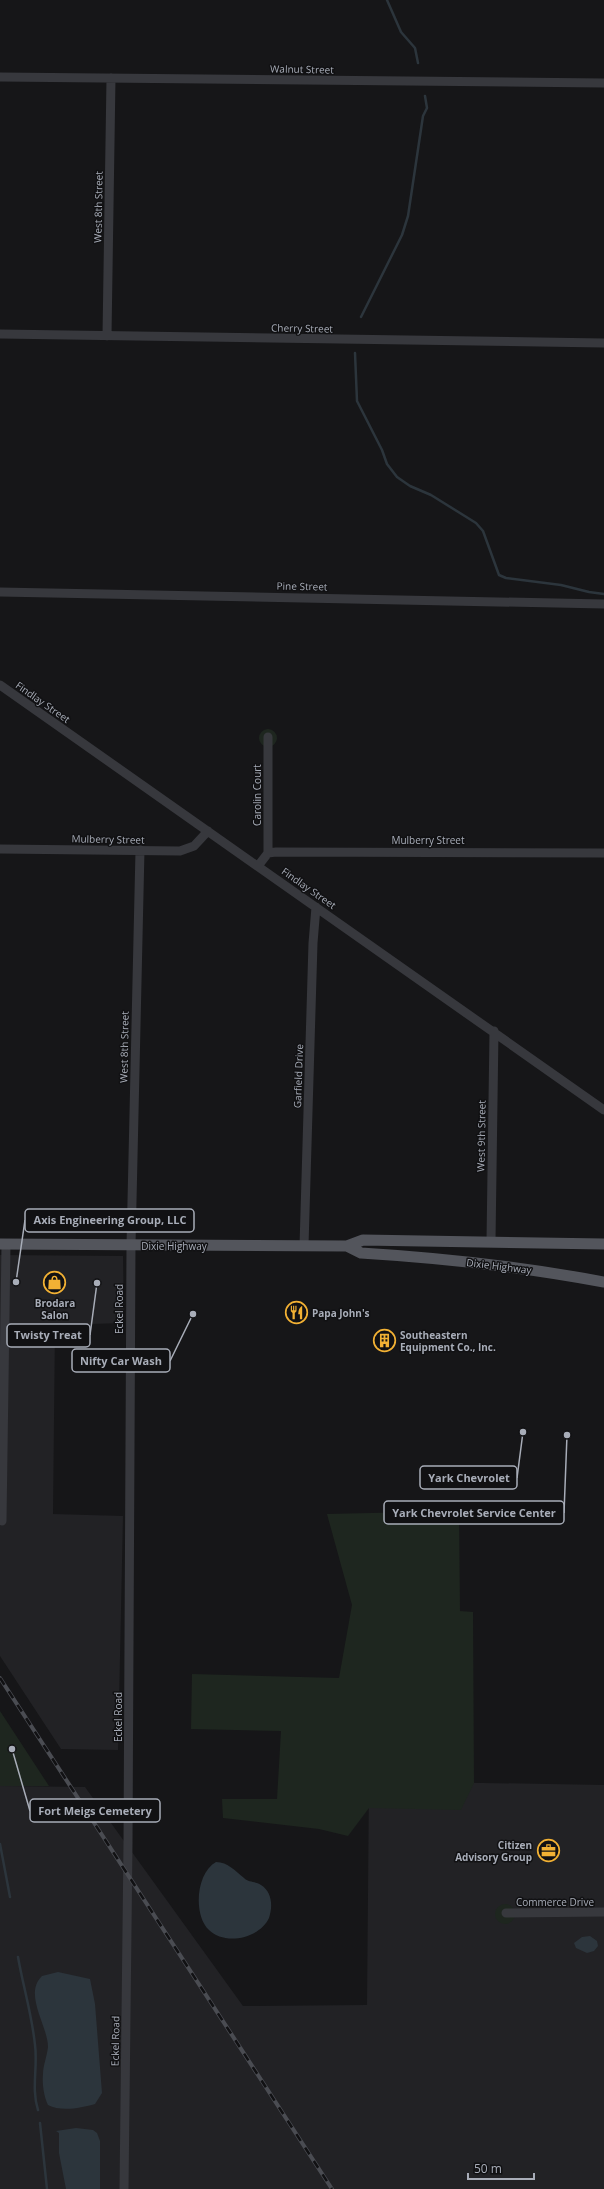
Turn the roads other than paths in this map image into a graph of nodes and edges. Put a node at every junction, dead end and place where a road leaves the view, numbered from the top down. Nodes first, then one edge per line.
1 (0, 77) edge
2 (111, 78) junction
3 (604, 83) edge
4 (0, 334) edge
5 (107, 336) junction
6 (604, 343) edge
7 (0, 592) edge
8 (604, 604) edge
9 (0, 685) edge
10 (268, 737) dead end
11 (208, 831) junction
12 (0, 849) edge
13 (140, 850) junction
14 (268, 853) junction
15 (604, 853) edge
16 (258, 866) junction
17 (316, 907) junction
18 (494, 1031) junction
19 (604, 1110) edge
20 (491, 1241) junction
21 (3, 1244) edge
22 (604, 1244) edge
23 (131, 1245) junction
24 (304, 1246) junction
25 (347, 1246) junction
26 (604, 1282) edge
27 (2, 1521) dead end
28 (604, 1912) edge
29 (506, 1913) dead end
30 (124, 2189) edge

1 - 2 street, Walnut Street
2 - 3 street, Walnut Street
2 - 5 street, West 8th Street
4 - 5 street, Cherry Street
5 - 6 street, Cherry Street
7 - 8 street, Pine Street
9 - 11 street, Findlay Street
10 - 14 street, Carolin Court
11 - 13 street, Mulberry Street
11 - 16 street, Findlay Street
12 - 13 street, Mulberry Street
13 - 23 street, West 8th Street
14 - 15 street, Mulberry Street
14 - 16 street
16 - 17 street, Findlay Street
17 - 18 street, Findlay Street
17 - 24 street, Garfield Drive
18 - 19 street, Findlay Street
18 - 20 street, West 9th Street
20 - 22 main road, Dixie Highway
20 - 25 main road, Dixie Highway
21 - 23 main road, Dixie Highway
21 - 27 street
23 - 24 main road, Dixie Highway
23 - 30 street, Eckel Road
24 - 25 main road, Dixie Highway
25 - 26 main road, Dixie Highway
28 - 29 street, Commerce Drive

